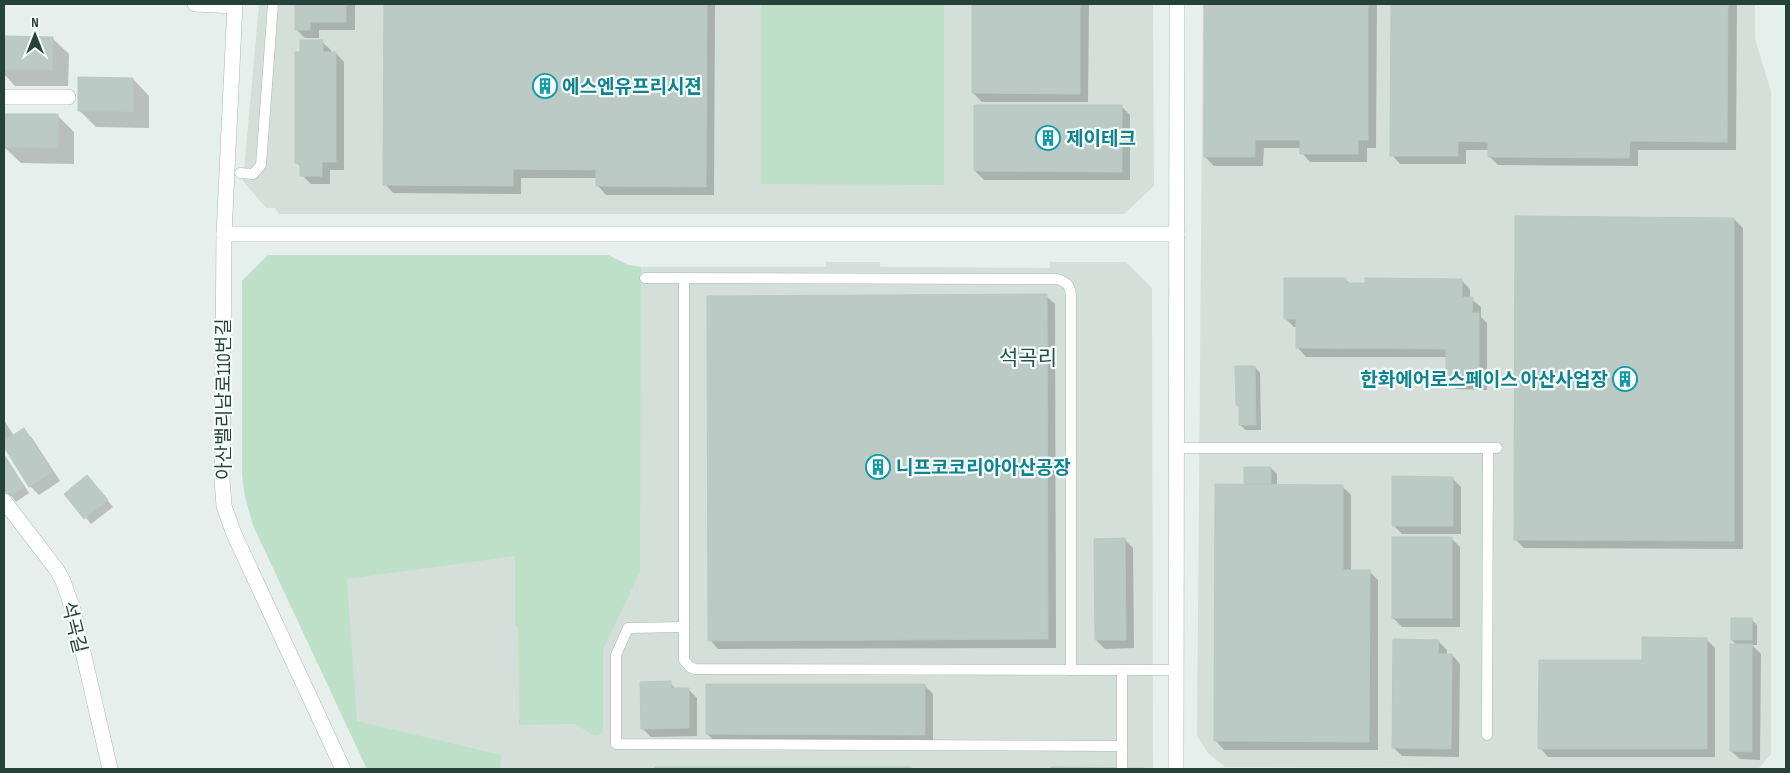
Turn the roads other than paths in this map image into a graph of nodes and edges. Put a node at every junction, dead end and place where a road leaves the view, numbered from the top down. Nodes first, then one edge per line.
1 (195, 4) edge
2 (273, 4) edge
3 (1176, 4) edge
4 (235, 5) edge
5 (4, 97) edge
6 (68, 97) dead end
7 (240, 173) dead end
8 (224, 234) junction
9 (1176, 234) junction
10 (646, 278) dead end
11 (684, 278) junction
12 (1176, 448) junction
13 (4, 502) edge
14 (684, 627) junction
15 (1071, 670) junction
16 (1122, 670) junction
17 (1176, 670) junction
18 (1488, 735) dead end
19 (1122, 746) junction
20 (1122, 768) dead end
21 (110, 769) edge
22 (343, 769) edge
23 (1176, 769) edge

1 - 4 street
2 - 7 lane
3 - 9 street
4 - 8 street, 아산밸리남로110번길
5 - 6 street
8 - 9 street
8 - 22 street, 아산밸리남로110번길
9 - 12 street
10 - 11 lane
11 - 14 lane
11 - 15 lane
12 - 17 street
12 - 18 lane
13 - 21 street, 석곡길
14 - 15 lane
14 - 19 lane
15 - 16 lane
16 - 17 lane
16 - 19 lane
17 - 23 street
19 - 20 lane

